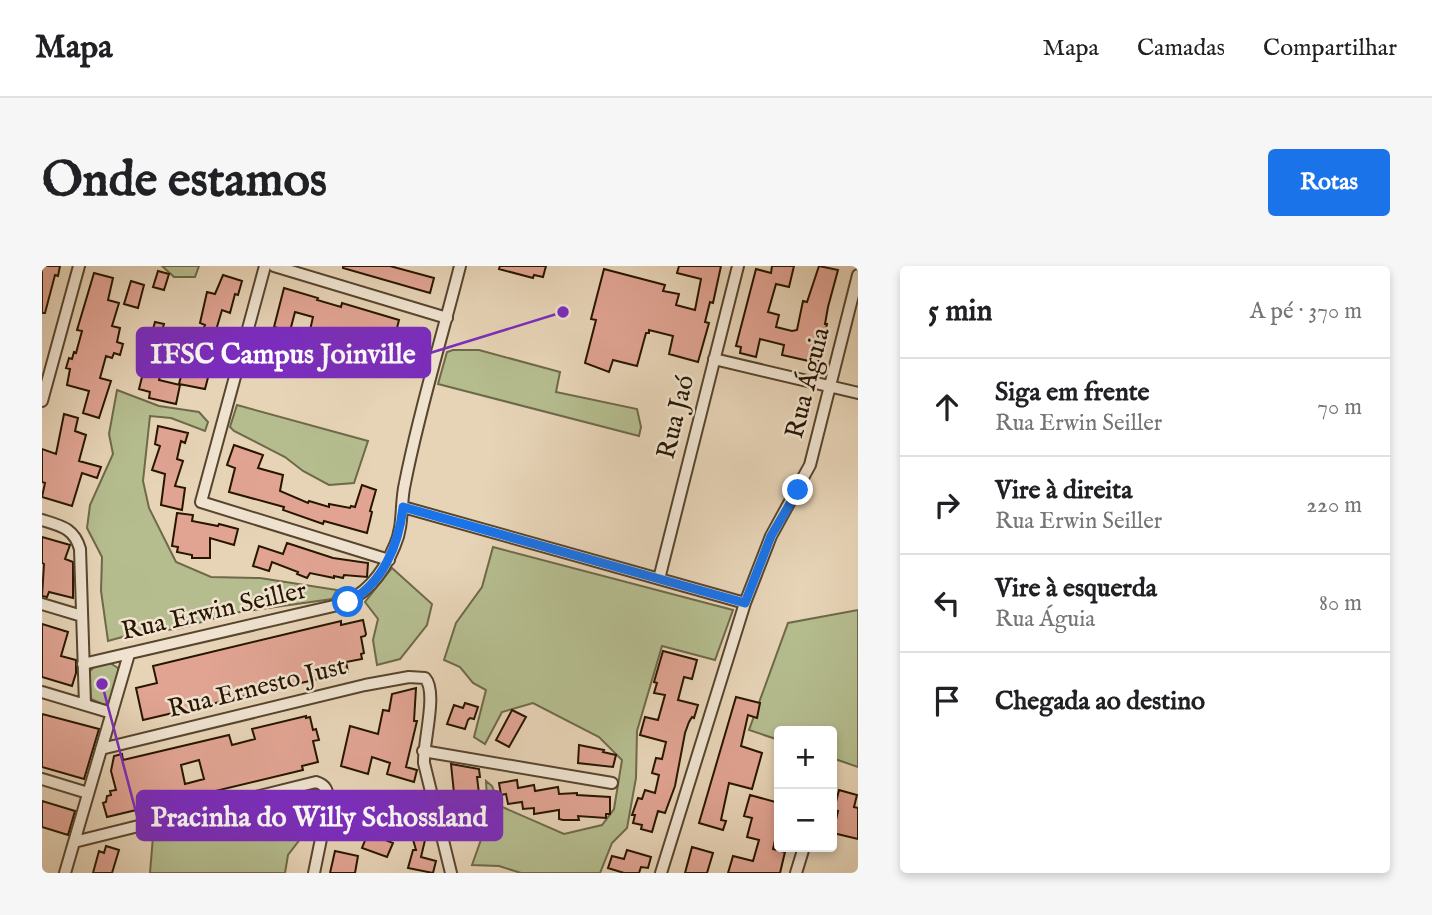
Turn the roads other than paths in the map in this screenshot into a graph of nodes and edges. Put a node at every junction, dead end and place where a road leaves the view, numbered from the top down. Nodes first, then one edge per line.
1 (79, 266) edge
2 (265, 266) edge
3 (274, 266) edge
4 (460, 266) edge
5 (738, 266) edge
6 (858, 275) edge
7 (447, 318) junction
8 (714, 359) junction
9 (831, 386) junction
10 (858, 393) edge
11 (42, 401) edge
12 (403, 507) junction
13 (42, 520) edge
14 (389, 560) junction
15 (659, 579) junction
16 (745, 603) junction
17 (42, 604) edge
18 (82, 616) junction
19 (129, 654) junction
20 (83, 664) junction
21 (42, 692) edge
22 (85, 705) junction
23 (112, 713) junction
24 (101, 749) junction
25 (423, 751) junction
26 (42, 779) edge
27 (612, 783) dead end
28 (88, 793) junction
29 (74, 842) junction
30 (802, 852) edge
31 (65, 873) edge
32 (314, 873) edge
33 (451, 873) edge
34 (661, 873) edge
35 (796, 873) edge

1 - 11 street
2 - 14 street
3 - 7 street
4 - 7 street, Rua Erwin Seiller
5 - 8 street, Rua Jaó
6 - 9 street, Rua Águia
7 - 12 street, Rua Erwin Seiller
8 - 9 street
8 - 15 street, Rua Jaó
9 - 10 street
9 - 16 street, Rua Águia
12 - 14 street, Rua Erwin Seiller
12 - 15 street
13 - 18 street
14 - 19 street, Rua Erwin Seiller
15 - 16 street
16 - 34 street, Rua Águia
17 - 18 street
18 - 20 street
19 - 20 street, Rua Erwin Seiller
19 - 23 street
20 - 22 street
21 - 22 street
22 - 23 street
23 - 24 street
24 - 25 street, Rua Ernesto Just
24 - 28 street
25 - 27 street
25 - 33 street
26 - 28 street
28 - 29 street
29 - 31 street
29 - 32 street
30 - 35 street

